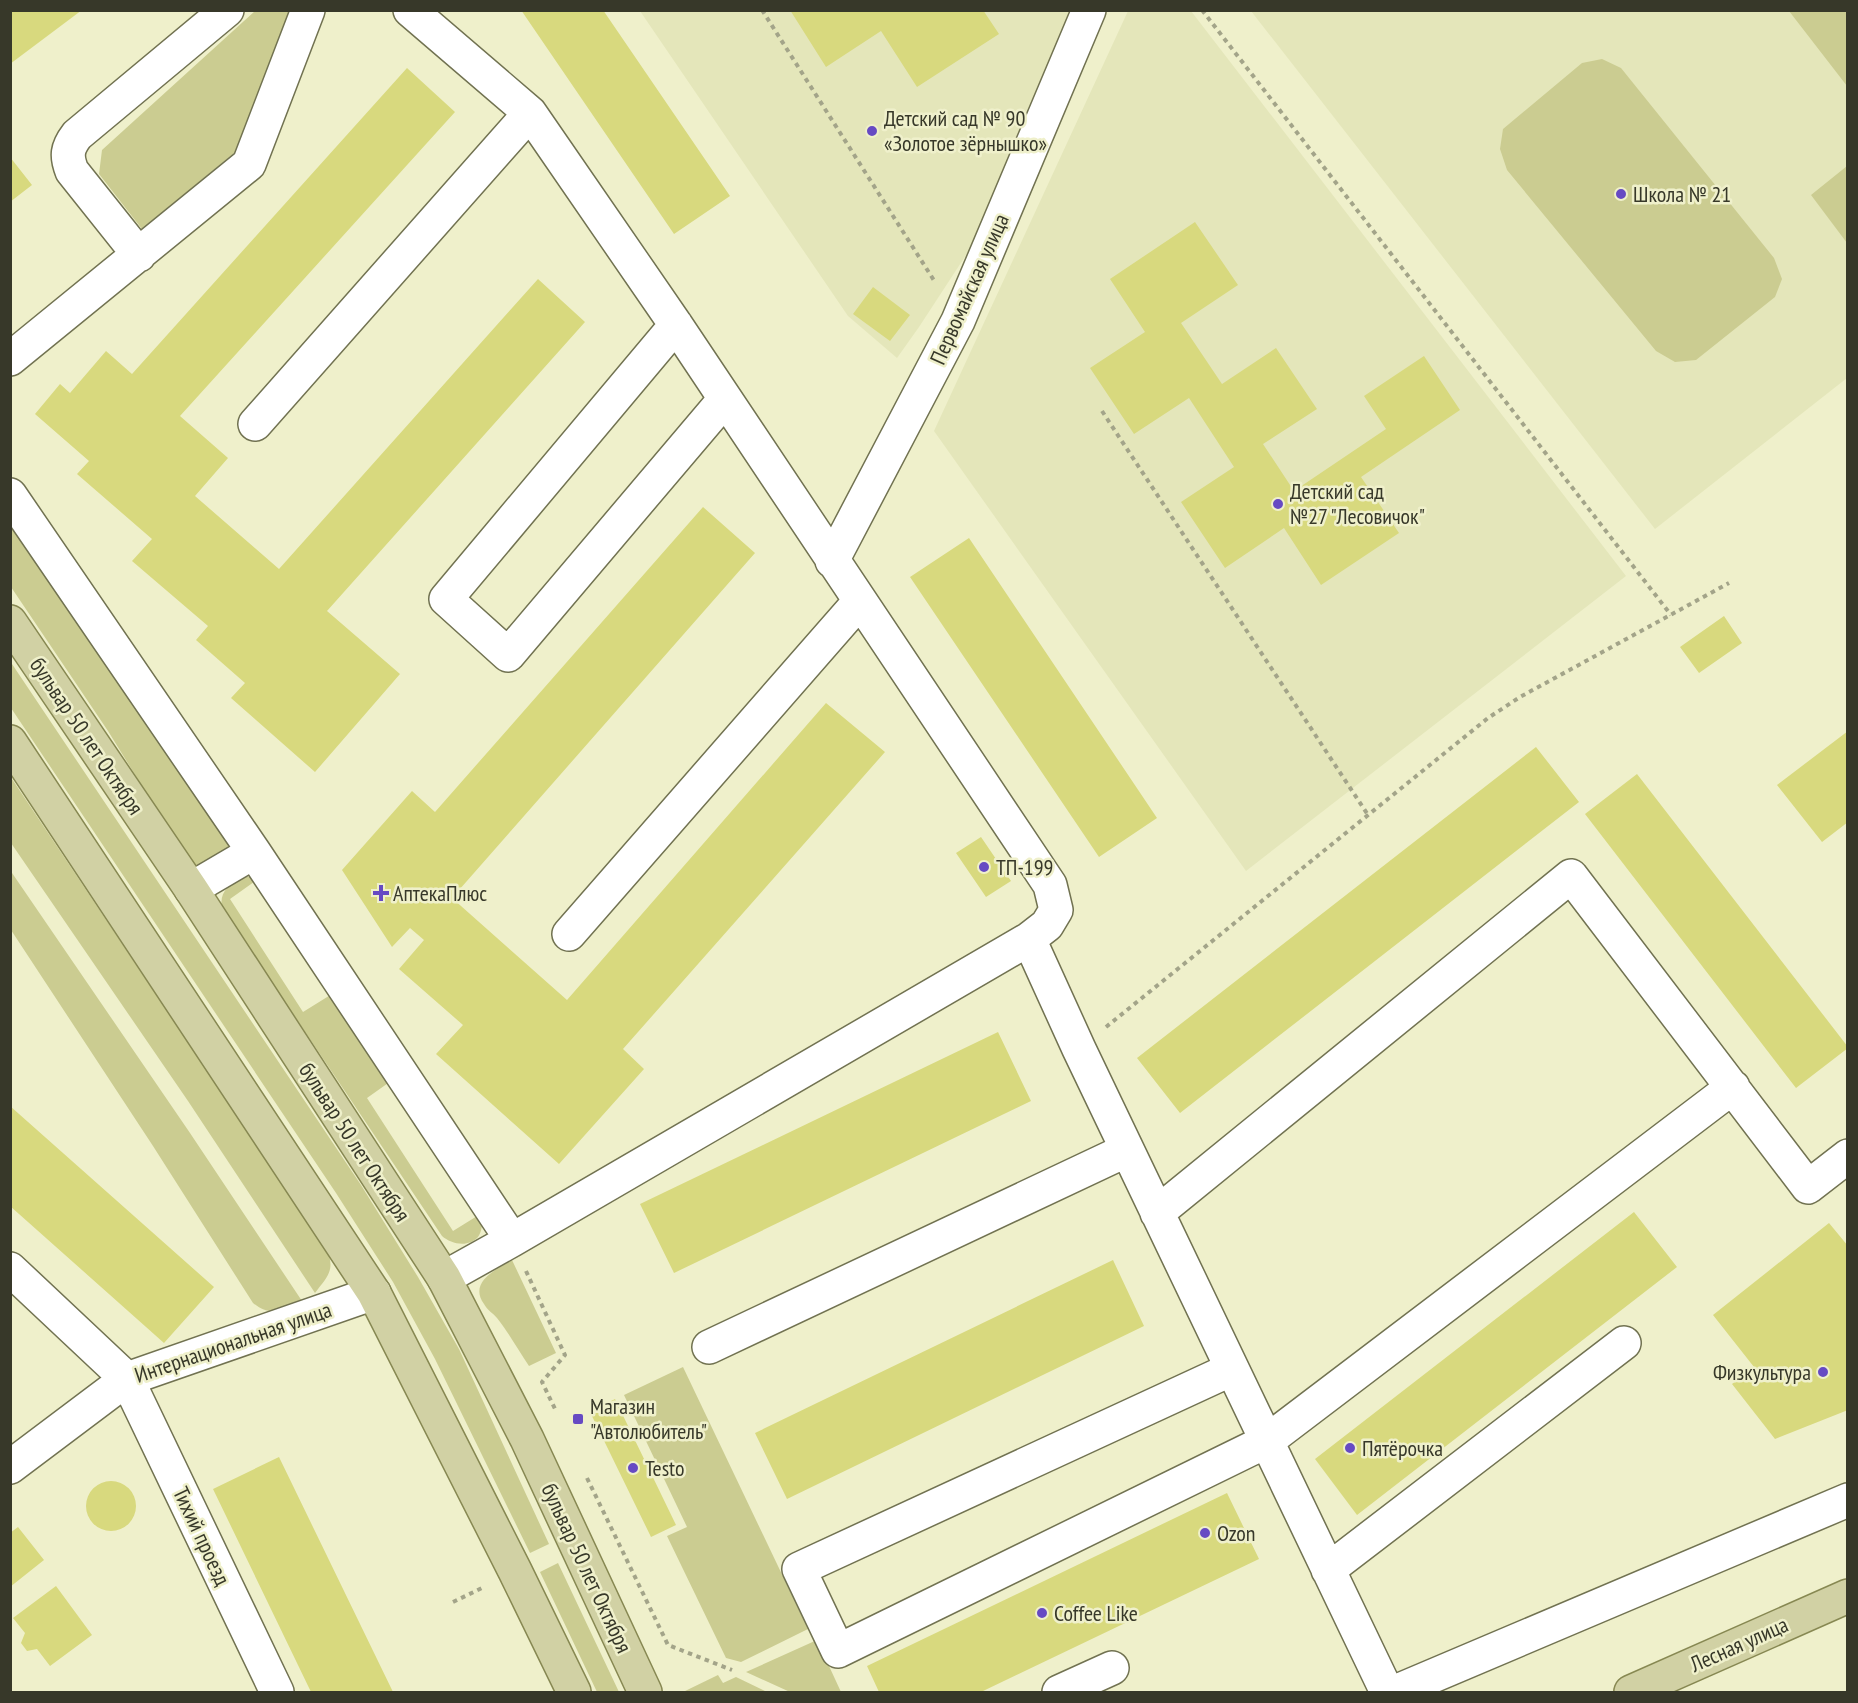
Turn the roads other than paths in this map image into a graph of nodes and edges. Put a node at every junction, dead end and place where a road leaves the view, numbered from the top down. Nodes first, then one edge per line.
1 (228, 10) edge
2 (308, 10) edge
3 (410, 10) edge
4 (1089, 10) edge
5 (530, 113) junction
6 (138, 255) junction
7 (676, 325) junction
8 (10, 359) edge
9 (725, 399) junction
10 (255, 424) dead end
11 (10, 495) edge
12 (832, 561) junction
13 (860, 601) junction
14 (10, 622) edge
15 (10, 742) edge
16 (254, 852) junction
17 (191, 889) junction
18 (569, 934) dead end
19 (1029, 939) junction
20 (1733, 1087) junction
21 (1127, 1150) junction
22 (1848, 1156) edge
23 (1157, 1213) junction
24 (512, 1240) junction
25 (10, 1269) edge
26 (444, 1278) junction
27 (374, 1293) junction
28 (1624, 1343) dead end
29 (709, 1347) dead end
30 (1232, 1369) junction
31 (128, 1378) junction
32 (1267, 1441) junction
33 (10, 1467) edge
34 (1848, 1500) edge
35 (1328, 1570) junction
36 (1848, 1596) edge
37 (1112, 1668) dead end
38 (277, 1692) edge
39 (574, 1692) edge
40 (645, 1692) edge
41 (1059, 1692) edge
42 (1387, 1692) edge
43 (1395, 1692) edge
44 (1631, 1692) edge

1 - 6 street
2 - 6 street
3 - 5 street
4 - 12 street, Первомайская улица
5 - 7 street
5 - 10 street
6 - 8 street
7 - 9 street
7 - 9 street
9 - 12 street
11 - 16 street
12 - 13 street
13 - 18 street
13 - 19 street
14 - 17 main road, бульвар 50 лет Октября
15 - 27 main road
16 - 17 street
16 - 24 street
17 - 26 main road, бульвар 50 лет Октября
19 - 21 street
19 - 24 street
20 - 22 street
20 - 23 street
20 - 32 street
21 - 23 street
21 - 29 street
23 - 30 street
24 - 26 street
25 - 31 street
26 - 40 main road, бульвар 50 лет Октября
27 - 31 street, Интернациональная улица
27 - 39 main road
28 - 35 street
30 - 32 street
30 - 32 street
31 - 33 street, Интернациональная улица
31 - 38 street, Тихий проезд
32 - 35 street
34 - 43 street
35 - 42 street
36 - 44 main road, Лесная улица
37 - 41 street

